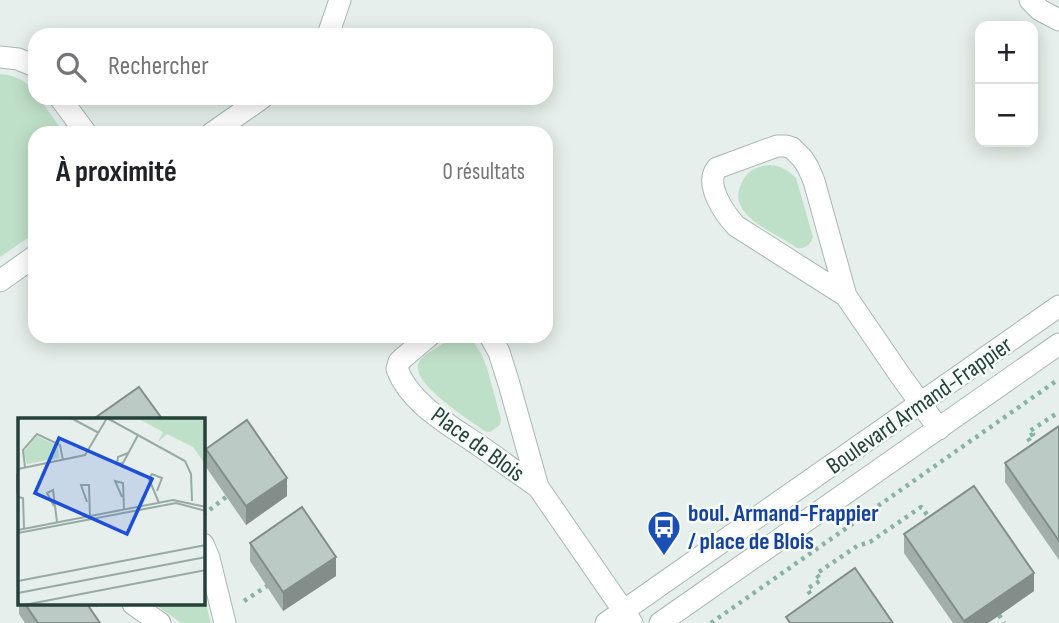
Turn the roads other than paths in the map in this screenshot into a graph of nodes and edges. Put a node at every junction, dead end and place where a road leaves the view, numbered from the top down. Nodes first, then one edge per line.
1 (340, 0) edge
2 (1030, 0) edge
3 (1059, 20) edge
4 (330, 28) edge
5 (0, 57) edge
6 (28, 63) edge
7 (65, 105) edge
8 (252, 105) edge
9 (81, 126) edge
10 (222, 126) edge
11 (28, 261) edge
12 (0, 281) edge
13 (846, 296) junction
14 (1059, 306) edge
15 (421, 343) edge
16 (494, 343) edge
17 (1059, 344) edge
18 (921, 403) junction
19 (939, 429) junction
20 (538, 487) junction
21 (205, 549) edge
22 (136, 606) edge
23 (628, 617) edge
24 (160, 623) edge
25 (225, 623) edge
26 (606, 623) edge
27 (660, 623) edge

1 - 4 street
2 - 3 street
5 - 6 street
7 - 9 street
8 - 10 street
11 - 12 street
13 - 13 street
13 - 18 street
14 - 18 street, Boulevard Armand-Frappier
15 - 20 street, Place de Blois
16 - 20 street, Place de Blois
17 - 19 street, Boulevard Armand-Frappier
18 - 19 street
18 - 23 street, Boulevard Armand-Frappier
19 - 27 street, Boulevard Armand-Frappier
20 - 23 street, Place de Blois
21 - 25 street
22 - 24 street
23 - 26 street, Boulevard Armand-Frappier

